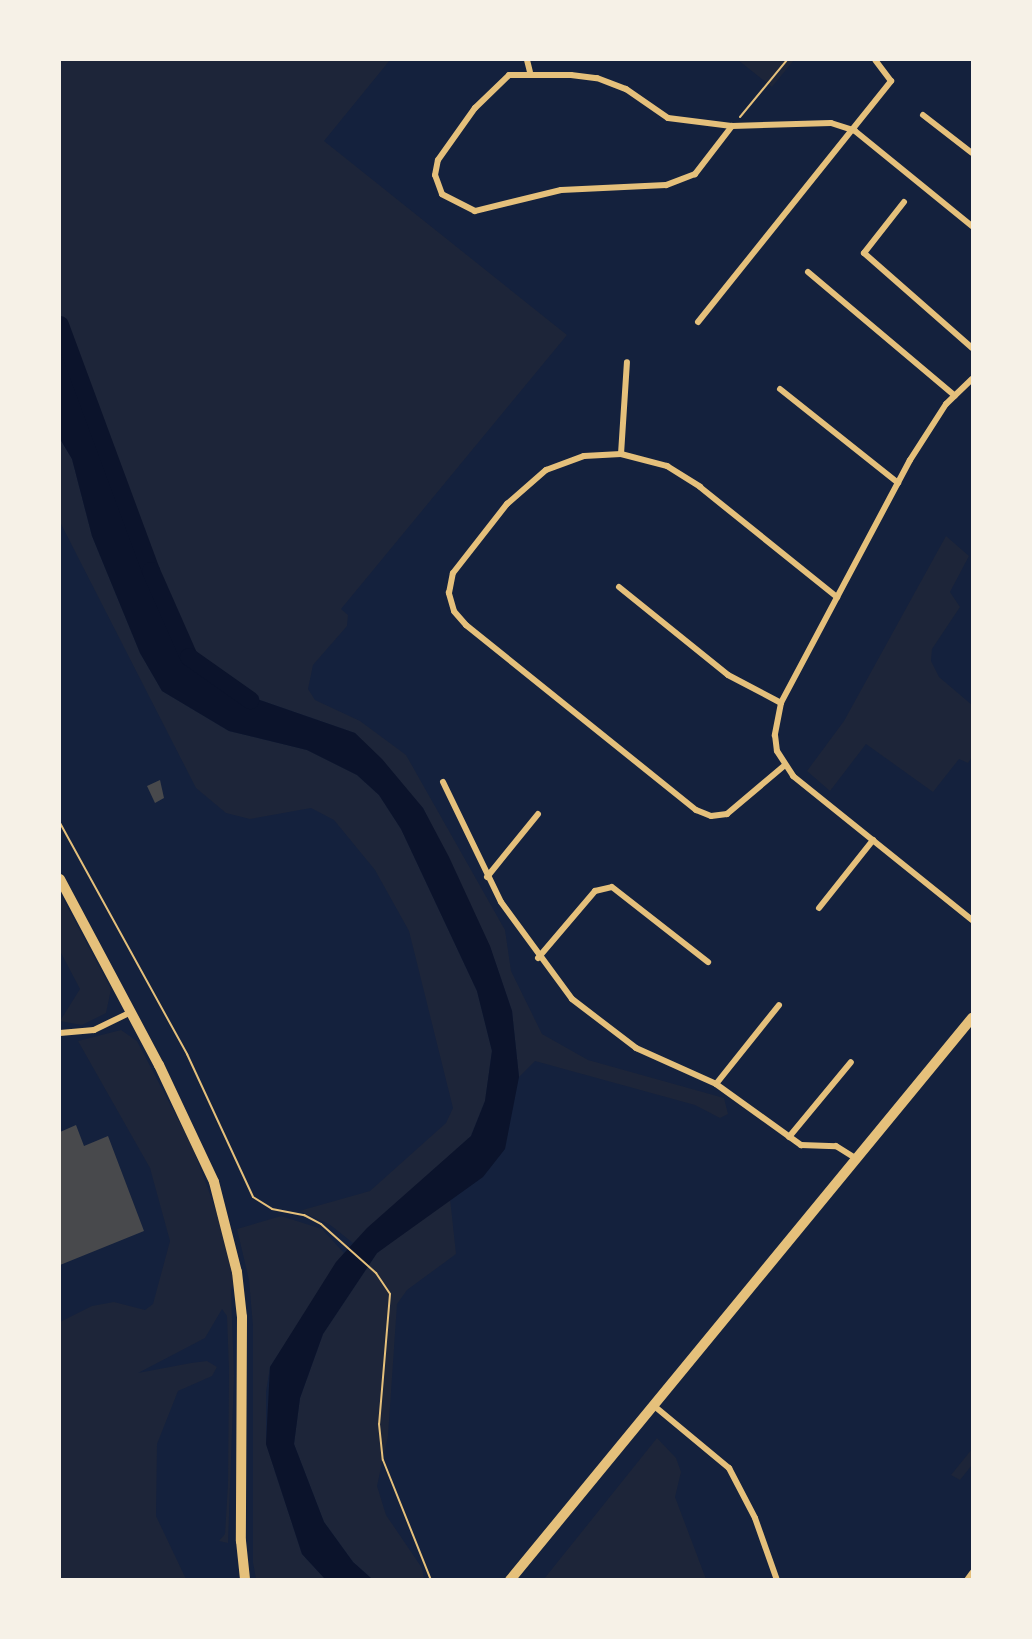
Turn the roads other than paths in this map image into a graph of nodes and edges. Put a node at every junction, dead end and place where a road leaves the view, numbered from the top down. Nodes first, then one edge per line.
1 (527, 60) edge
2 (876, 60) edge
3 (530, 72) junction
4 (923, 115) dead end
5 (732, 126) junction
6 (855, 131) junction
7 (972, 153) edge
8 (904, 202) dead end
9 (972, 226) edge
10 (808, 272) dead end
11 (698, 322) dead end
12 (972, 348) edge
13 (627, 362) dead end
14 (972, 379) edge
15 (779, 389) dead end
16 (954, 396) junction
17 (621, 454) junction
18 (898, 483) junction
19 (619, 586) dead end
20 (837, 597) junction
21 (782, 703) junction
22 (785, 765) junction
23 (443, 782) dead end
24 (538, 814) dead end
25 (873, 841) junction
26 (487, 877) junction
27 (60, 879) edge
28 (819, 908) dead end
29 (972, 920) edge
30 (538, 958) junction
31 (708, 962) dead end
32 (779, 1005) dead end
33 (131, 1012) junction
34 (972, 1018) edge
35 (60, 1034) edge
36 (851, 1062) dead end
37 (716, 1084) junction
38 (789, 1137) junction
39 (857, 1159) junction
40 (653, 1405) junction
41 (972, 1573) edge
42 (245, 1580) edge
43 (510, 1580) edge
44 (777, 1580) edge
45 (967, 1580) edge

1 - 3 street
2 - 6 street
3 - 5 street
3 - 5 street
4 - 7 street
5 - 6 street
6 - 9 street
6 - 11 street
8 - 12 street
10 - 16 street
13 - 17 street
14 - 16 street
15 - 18 street
16 - 18 street
17 - 20 street
17 - 22 street
18 - 20 street
19 - 21 street
20 - 21 street
21 - 22 street
22 - 25 street
23 - 26 street
24 - 26 street
25 - 28 street
25 - 29 street
26 - 30 street
27 - 33 main road
30 - 31 street
30 - 37 street
32 - 37 street
33 - 35 street
33 - 42 main road
34 - 39 main road
36 - 38 street
37 - 38 street
38 - 39 street
39 - 40 main road
40 - 43 main road
40 - 44 street
41 - 45 street

